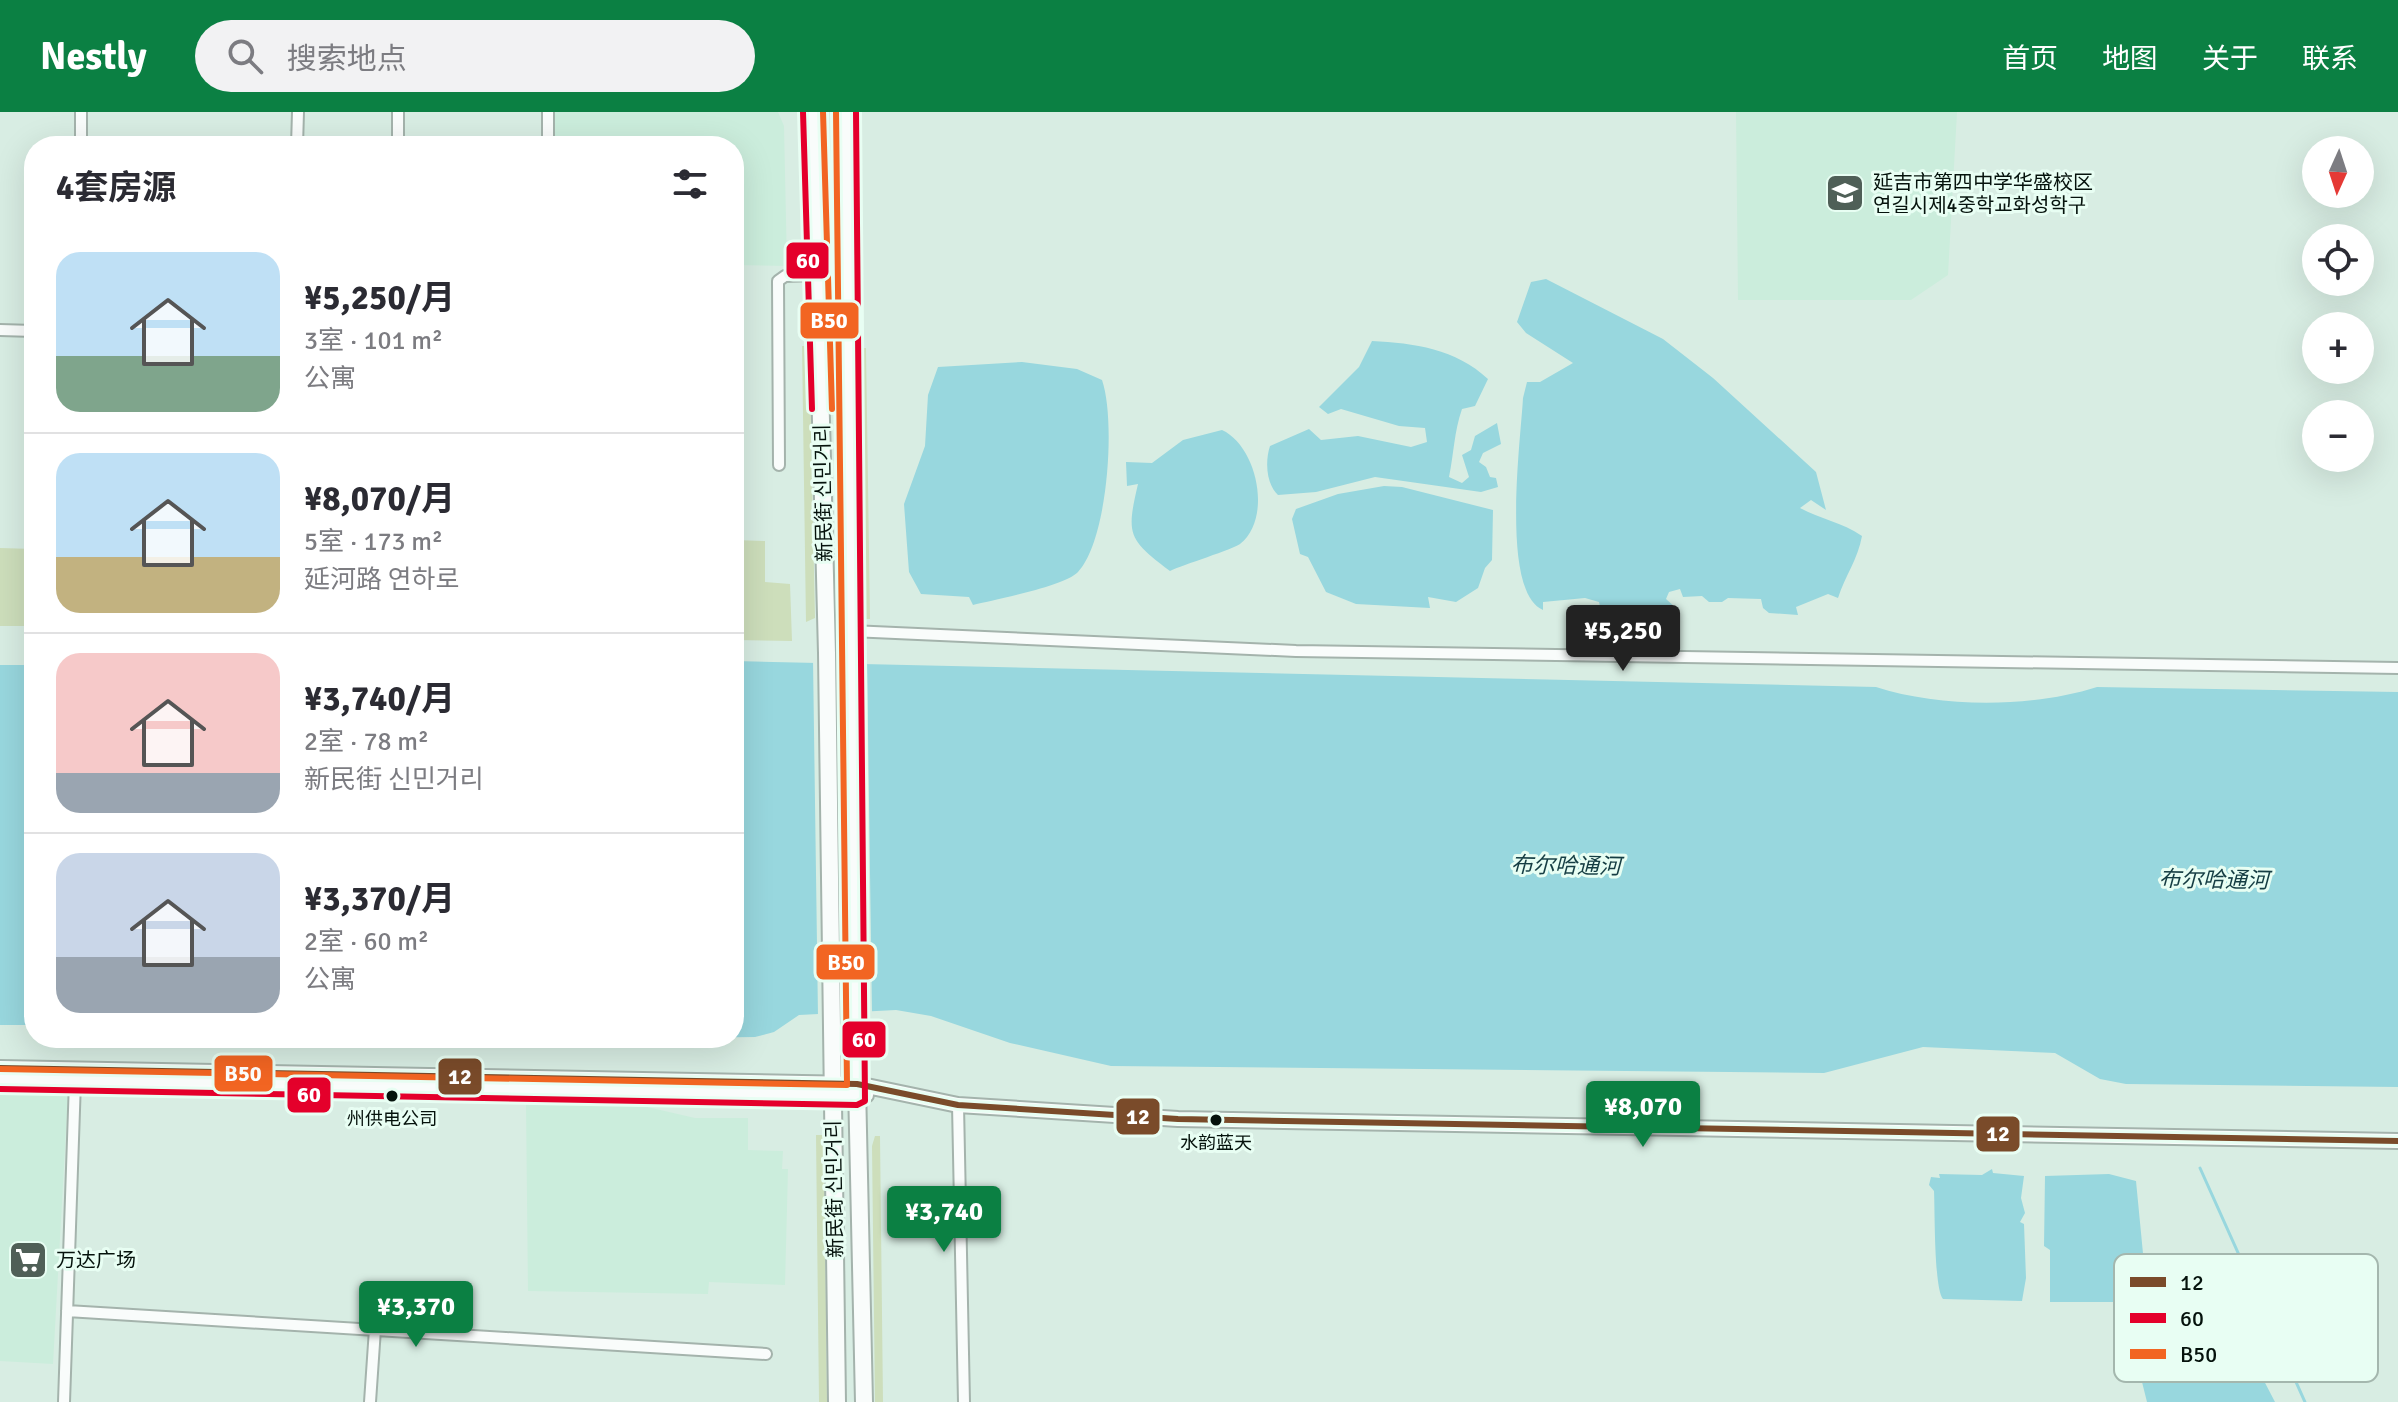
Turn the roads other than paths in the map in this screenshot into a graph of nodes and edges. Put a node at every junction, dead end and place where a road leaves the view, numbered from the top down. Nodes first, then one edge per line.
1 (81, 112) edge
2 (298, 112) edge
3 (398, 112) edge
4 (548, 112) edge
5 (813, 112) edge
6 (846, 112) edge
7 (81, 136) edge
8 (297, 136) edge
9 (398, 136) edge
10 (548, 136) edge
11 (817, 275) junction
12 (0, 330) edge
13 (24, 331) edge
14 (779, 465) dead end
15 (826, 624) junction
16 (851, 628) junction
17 (2398, 668) edge
18 (0, 1068) edge
19 (0, 1079) edge
20 (75, 1081) junction
21 (832, 1089) junction
22 (857, 1090) junction
23 (958, 1105) junction
24 (2398, 1141) edge
25 (67, 1311) junction
26 (375, 1329) junction
27 (766, 1354) dead end
28 (64, 1402) edge
29 (370, 1402) edge
30 (837, 1402) edge
31 (864, 1402) edge
32 (964, 1402) edge

1 - 7 street
2 - 8 street
3 - 9 street
4 - 10 street
5 - 11 highway, 新民街 신민거리
6 - 16 highway, 新民街 신민거리
11 - 14 street
11 - 15 highway, 新民街 신민거리
12 - 13 street
15 - 16 highway
15 - 21 highway, 新民街 신민거리
16 - 17 street
16 - 22 highway, 新民街 신민거리
18 - 21 main road
19 - 20 main road
20 - 21 main road
20 - 25 street
21 - 22 main road
21 - 30 highway, 新民街 신민거리
22 - 23 main road
22 - 31 highway, 新民街 신민거리
23 - 24 main road
23 - 32 street
25 - 26 street
25 - 28 street
26 - 27 street
26 - 29 street

